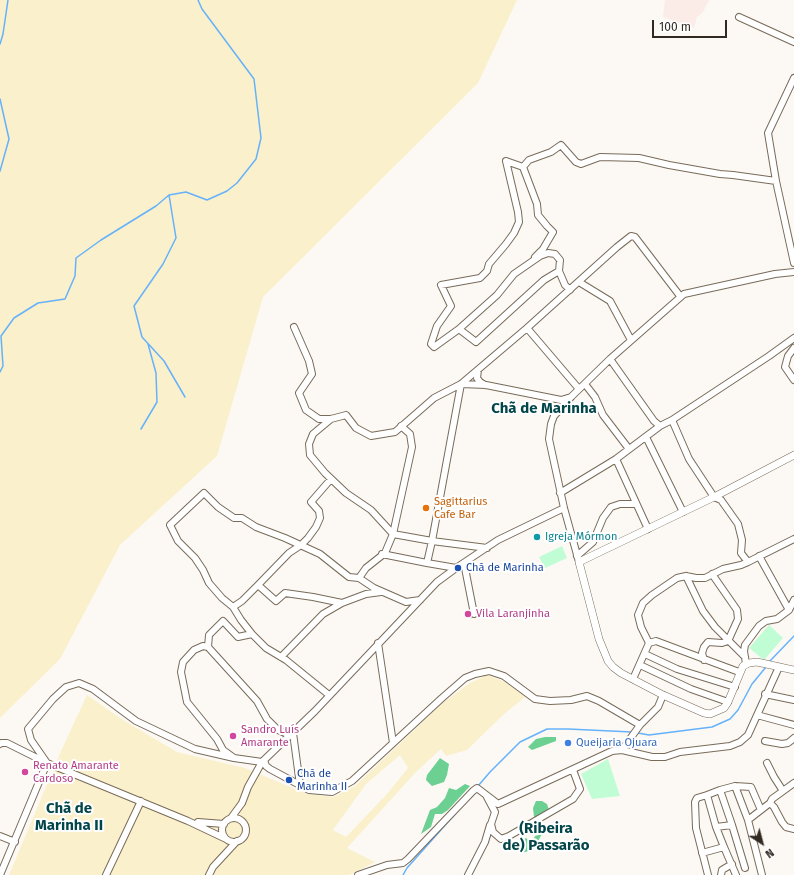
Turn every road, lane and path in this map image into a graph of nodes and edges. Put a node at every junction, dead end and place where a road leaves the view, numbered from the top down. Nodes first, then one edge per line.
1 (739, 17) dead end
2 (794, 42) edge
3 (794, 78) edge
4 (523, 167) junction
5 (776, 181) junction
6 (532, 260) junction
7 (794, 263) edge
8 (559, 271) junction
9 (794, 272) edge
10 (579, 282) junction
11 (570, 290) junction
12 (680, 296) junction
13 (294, 327) dead end
14 (527, 328) junction
15 (459, 329) junction
16 (794, 338) edge
17 (631, 340) junction
18 (794, 348) edge
19 (610, 360) junction
20 (478, 370) junction
21 (794, 380) edge
22 (461, 384) junction
23 (585, 384) junction
24 (486, 385) junction
25 (579, 389) junction
26 (571, 397) junction
27 (331, 419) junction
28 (672, 420) junction
29 (401, 426) junction
30 (660, 426) junction
31 (646, 436) junction
32 (629, 449) junction
33 (794, 455) edge
34 (616, 459) junction
35 (331, 479) junction
36 (560, 493) junction
37 (714, 497) junction
38 (636, 504) junction
39 (564, 508) junction
40 (682, 512) junction
41 (648, 529) junction
42 (393, 534) junction
43 (794, 539) edge
44 (432, 541) junction
45 (301, 545) junction
46 (487, 548) junction
47 (382, 554) junction
48 (759, 556) junction
49 (578, 559) junction
50 (748, 562) junction
51 (427, 563) junction
52 (464, 563) junction
53 (456, 568) junction
54 (712, 574) junction
55 (686, 576) junction
56 (359, 578) junction
57 (258, 585) junction
58 (381, 592) junction
59 (420, 600) junction
60 (794, 600) edge
61 (342, 603) junction
62 (233, 607) junction
63 (789, 610) junction
64 (474, 614) dead end
65 (252, 634) junction
66 (728, 641) junction
67 (378, 643) junction
68 (649, 643) junction
69 (208, 647) junction
70 (645, 654) junction
71 (281, 657) junction
72 (704, 660) junction
73 (746, 661) junction
74 (640, 665) junction
75 (777, 666) junction
76 (794, 670) edge
77 (739, 672) junction
78 (633, 679) junction
79 (734, 687) junction
80 (765, 694) junction
81 (329, 695) junction
82 (663, 695) junction
83 (794, 700) edge
84 (728, 702) junction
85 (757, 715) junction
86 (640, 725) junction
87 (794, 725) edge
88 (291, 734) junction
89 (794, 738) edge
90 (765, 741) dead end
91 (393, 743) junction
92 (0, 744) edge
93 (622, 750) junction
94 (234, 758) junction
95 (263, 761) junction
96 (47, 763) junction
97 (767, 763) dead end
98 (258, 769) junction
99 (270, 769) junction
100 (573, 770) junction
101 (794, 783) edge
102 (300, 785) junction
103 (735, 786) junction
104 (720, 790) junction
105 (783, 791) junction
106 (484, 793) junction
107 (707, 795) junction
108 (141, 801) junction
109 (770, 803) junction
110 (761, 810) junction
111 (231, 818) junction
112 (188, 820) junction
113 (748, 820) junction
114 (224, 824) junction
115 (491, 824) junction
116 (732, 825) junction
117 (716, 827) junction
118 (794, 829) edge
119 (0, 836) edge
120 (226, 839) junction
121 (237, 841) junction
122 (15, 842) junction
123 (724, 847) junction
124 (702, 853) junction
125 (732, 864) junction
126 (745, 868) dead end
127 (0, 875) edge
128 (106, 875) edge
129 (209, 875) edge
130 (358, 875) edge
131 (468, 875) edge
132 (708, 875) edge
133 (721, 875) edge
134 (736, 875) edge
135 (762, 875) edge

1 - 2 street
3 - 5 street
4 - 5 street
4 - 6 street
4 - 15 street
5 - 7 street
6 - 8 street
6 - 15 street
8 - 11 street
8 - 15 street
9 - 12 street
10 - 11 street
10 - 12 street
10 - 17 street
11 - 14 street
12 - 17 street
13 - 27 street
14 - 20 street
14 - 25 street
16 - 28 street
17 - 19 street
18 - 21 street
19 - 23 street
19 - 30 street
20 - 22 street
20 - 24 street
22 - 24 street
22 - 29 street
22 - 44 street
23 - 25 street
23 - 32 street
24 - 26 street
25 - 26 street
26 - 36 street
27 - 29 street
27 - 35 street
28 - 30 street
28 - 37 street
29 - 42 street
30 - 31 street
31 - 32 street
31 - 40 street
32 - 34 street
33 - 37 street
34 - 36 street
34 - 38 street
35 - 42 street
35 - 45 street
36 - 39 street
37 - 40 street
37 - 50 street
38 - 41 street
38 - 49 street
39 - 46 street
39 - 49 street
40 - 41 street
41 - 49 street
42 - 44 street
42 - 47 street
43 - 48 street
44 - 46 street
44 - 51 street
45 - 56 street
45 - 57 street
45 - 62 street
46 - 52 street
47 - 51 street
47 - 56 street
48 - 50 street
48 - 63 street
49 - 78 street
50 - 54 street
51 - 53 street
52 - 53 street
52 - 64 street
53 - 59 street
54 - 55 street
54 - 66 street
55 - 66 street
55 - 68 street
56 - 58 street
57 - 61 street
57 - 62 street
58 - 59 street
58 - 61 street
59 - 67 street
60 - 63 street
61 - 71 street
62 - 65 street
63 - 73 street
65 - 69 street
65 - 71 street
66 - 72 street
66 - 73 street
67 - 81 street
67 - 91 street
68 - 70 street
68 - 72 street
69 - 88 street
69 - 94 street
70 - 74 street
70 - 79 street
71 - 81 street
72 - 77 street
73 - 75 street
73 - 77 street
74 - 78 street
74 - 84 street
75 - 76 street
75 - 80 street
77 - 79 street
78 - 82 street
79 - 84 street
80 - 83 street
80 - 85 street
81 - 88 street
82 - 84 street
82 - 86 street
85 - 87 street
85 - 93 street
86 - 91 street
86 - 93 street
88 - 95 street
88 - 102 street
89 - 90 street
91 - 102 street
92 - 96 street
93 - 100 street
94 - 95 street
94 - 96 street
95 - 98 street
95 - 99 street
96 - 108 street
96 - 122 street
97 - 105 street
98 - 99 street
98 - 111 street
99 - 102 street
100 - 106 street
100 - 115 street
101 - 105 street
103 - 104 street
103 - 110 street
103 - 113 street
104 - 107 street
104 - 116 street
105 - 109 street
106 - 115 street
106 - 130 street
107 - 117 street
107 - 124 street
108 - 112 street
108 - 128 street
109 - 110 street
109 - 118 street
110 - 113 street
111 - 114 street
111 - 121 street
112 - 114 street
112 - 120 street
113 - 135 street
114 - 120 street
115 - 131 street
116 - 117 street
116 - 126 street
117 - 123 street
119 - 122 street
120 - 121 street
121 - 129 street
122 - 127 street
123 - 124 street
123 - 125 street
124 - 132 street
125 - 133 street
125 - 134 street

